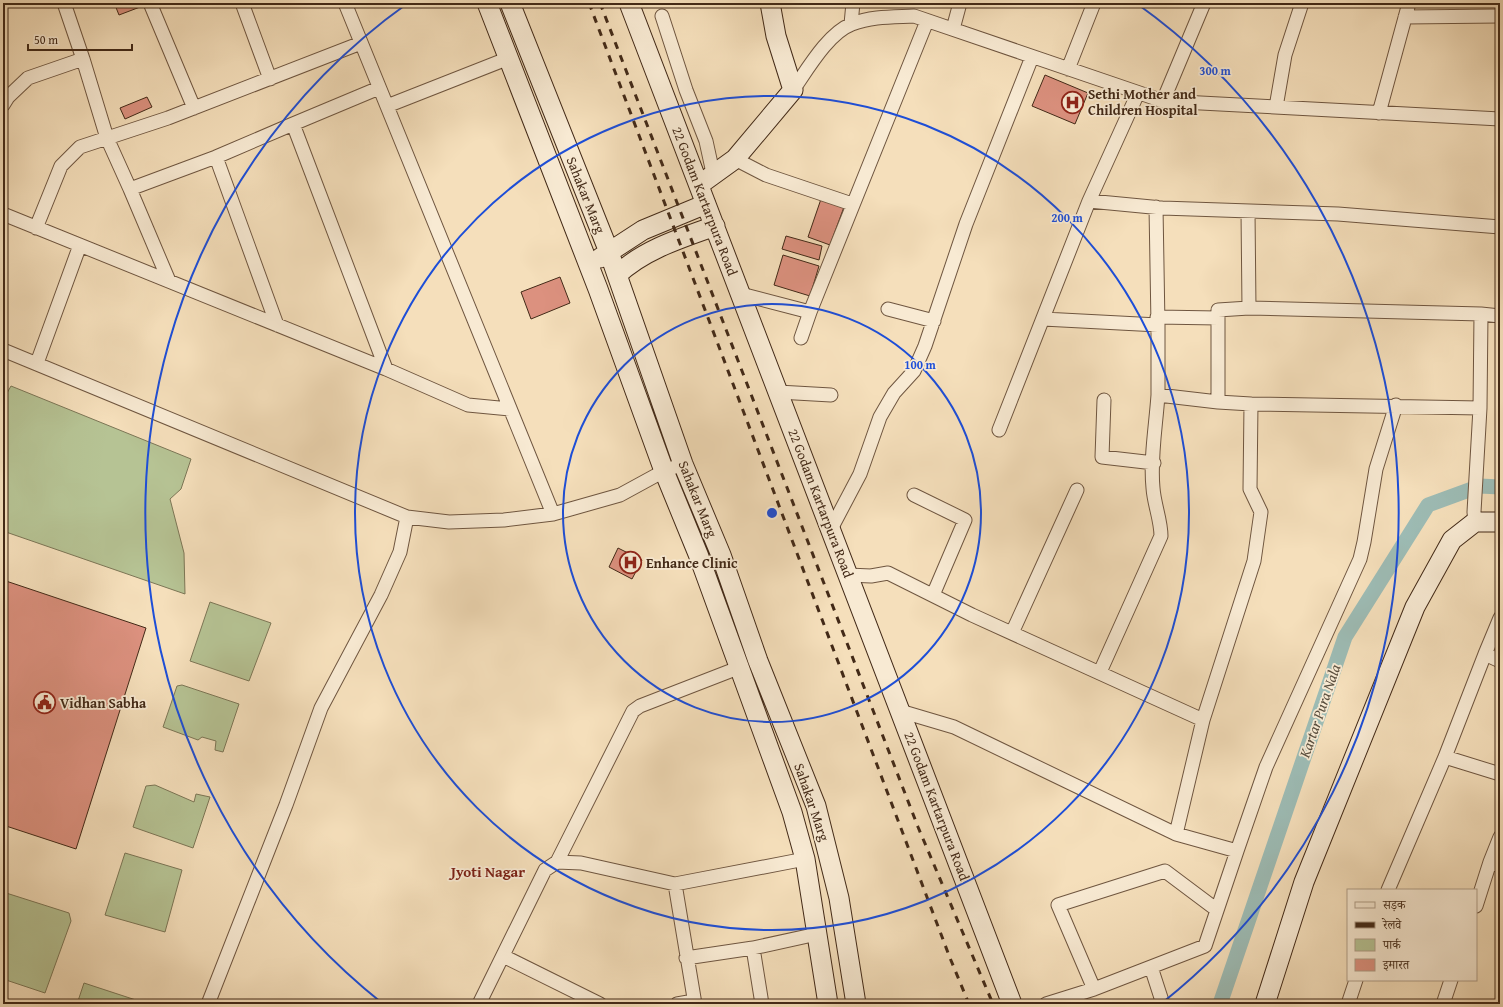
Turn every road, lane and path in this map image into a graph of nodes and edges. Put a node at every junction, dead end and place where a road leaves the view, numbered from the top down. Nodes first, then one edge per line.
1 (64, 3) edge
2 (150, 3) edge
3 (242, 3) edge
4 (345, 3) edge
5 (488, 3) edge
6 (510, 3) edge
7 (629, 3) edge
8 (770, 3) edge
9 (853, 3) edge
10 (960, 3) edge
11 (1094, 3) edge
12 (1204, 3) edge
13 (1302, 3) edge
14 (1410, 3) edge
15 (662, 16) dead end
16 (1500, 16) edge
17 (1405, 17) junction
18 (926, 21) junction
19 (851, 24) junction
20 (953, 29) junction
21 (361, 43) junction
22 (1032, 57) junction
23 (509, 58) junction
24 (82, 59) junction
25 (1068, 69) junction
26 (270, 79) junction
27 (379, 88) junction
28 (792, 90) junction
29 (1138, 93) junction
30 (1163, 101) junction
31 (3, 105) edge
32 (386, 106) junction
33 (1276, 107) junction
34 (194, 108) junction
35 (1379, 113) junction
36 (1500, 119) edge
37 (293, 124) junction
38 (107, 138) junction
39 (216, 157) junction
40 (734, 159) junction
41 (706, 179) junction
42 (130, 190) junction
43 (1089, 201) junction
44 (706, 204) junction
45 (852, 204) junction
46 (1156, 207) junction
47 (1248, 211) junction
48 (3, 214) edge
49 (715, 226) junction
50 (1500, 227) edge
51 (36, 228) junction
52 (80, 245) junction
53 (610, 252) junction
54 (589, 266) junction
55 (618, 275) junction
56 (169, 281) junction
57 (741, 294) junction
58 (1249, 308) junction
59 (888, 309) dead end
60 (810, 312) junction
61 (1481, 314) junction
62 (1500, 316) edge
63 (1218, 318) junction
64 (1043, 319) junction
65 (934, 321) junction
66 (1157, 321) junction
67 (277, 325) junction
68 (801, 338) dead end
69 (3, 350) edge
70 (37, 363) junction
71 (386, 369) junction
72 (778, 392) junction
73 (1158, 394) junction
74 (831, 395) dead end
75 (1104, 400) dead end
76 (1218, 402) junction
77 (1251, 404) junction
78 (1396, 405) junction
79 (1480, 408) junction
80 (510, 409) junction
81 (999, 430) dead end
82 (1154, 463) junction
83 (683, 464) junction
84 (664, 471) junction
85 (1077, 490) dead end
86 (914, 496) dead end
87 (553, 514) junction
88 (407, 517) junction
89 (1475, 517) junction
90 (1500, 522) edge
91 (831, 529) junction
92 (848, 575) junction
93 (932, 595) junction
94 (1500, 618) edge
95 (1012, 633) junction
96 (1485, 654) junction
97 (1500, 661) edge
98 (738, 668) junction
99 (1100, 672) junction
100 (900, 711) junction
101 (1203, 720) junction
102 (1445, 756) junction
103 (1500, 774) edge
104 (1176, 834) junction
105 (1500, 837) edge
106 (1237, 851) junction
107 (805, 859) junction
108 (557, 862) junction
109 (1495, 864) edge
110 (675, 884) junction
111 (1388, 889) edge
112 (1477, 904) edge
113 (1217, 910) junction
114 (817, 934) junction
115 (753, 948) junction
116 (502, 956) junction
117 (686, 958) junction
118 (1151, 967) junction
119 (1356, 981) edge
120 (1451, 981) edge
121 (1094, 989) junction
122 (694, 1003) edge
123 (208, 1004) edge
124 (479, 1004) edge
125 (600, 1004) edge
126 (677, 1004) edge
127 (762, 1004) edge
128 (828, 1004) edge
129 (856, 1004) edge
130 (1012, 1004) edge
131 (1046, 1004) edge
132 (1163, 1004) edge
133 (1265, 1004) edge
134 (1348, 1004) edge
135 (1443, 1004) edge

1 - 24 street
2 - 34 street
3 - 26 street
4 - 21 street
5 - 23 street, Sahakar Marg
6 - 53 street, Sahakar Marg
7 - 41 street, 22 Godam Kartarpura Road
8 - 28 street
9 - 19 street
10 - 20 street
11 - 25 street
12 - 30 street
13 - 33 street
14 - 17 street
15 - 41 street
16 - 17 street
17 - 35 street
18 - 19 street
18 - 20 street
18 - 45 street
19 - 28 street
20 - 22 street
21 - 26 street
21 - 27 street
22 - 25 street
22 - 65 street
23 - 32 street
23 - 54 street, Sahakar Marg
24 - 31 street
24 - 38 street
25 - 29 street
26 - 34 street
27 - 32 street
27 - 37 street
28 - 40 street
29 - 30 street
29 - 43 street
30 - 33 street
32 - 80 street
33 - 35 street
34 - 38 street
35 - 36 street
37 - 39 street
37 - 71 street
38 - 42 street
38 - 51 street
39 - 42 street
39 - 67 street
40 - 41 street
40 - 45 street
41 - 44 street, 22 Godam Kartarpura Road
42 - 56 street
43 - 46 street
43 - 64 street
44 - 49 street, 22 Godam Kartarpura Road
44 - 53 street
45 - 60 street
46 - 47 street
46 - 66 street
47 - 50 street
47 - 58 street
48 - 51 street
49 - 55 street
49 - 57 street, 22 Godam Kartarpura Road
51 - 52 street
52 - 56 street
52 - 70 street
53 - 54 street
53 - 55 street, Sahakar Marg
54 - 84 street, Sahakar Marg
55 - 83 street, Sahakar Marg
56 - 67 street
57 - 60 street
57 - 72 street, 22 Godam Kartarpura Road
58 - 61 street
58 - 63 street
59 - 65 street
60 - 68 street
61 - 62 street
61 - 79 street
63 - 66 street
63 - 76 street
64 - 66 street
64 - 81 street
65 - 91 street
66 - 73 street
67 - 71 street
69 - 70 street
70 - 88 street
71 - 80 street
72 - 74 street
72 - 91 street, 22 Godam Kartarpura Road
73 - 76 street
73 - 82 street
75 - 82 street
76 - 77 street
77 - 78 street
77 - 101 street
78 - 79 street
78 - 106 street
79 - 89 street
80 - 87 street
82 - 99 street
83 - 84 street
83 - 129 street, Sahakar Marg
84 - 87 street
84 - 98 street, Sahakar Marg
85 - 95 street
86 - 93 street
87 - 88 street
88 - 123 street
89 - 90 street
89 - 133 street
91 - 92 street, 22 Godam Kartarpura Road
92 - 93 street
92 - 100 street, 22 Godam Kartarpura Road
93 - 95 street
94 - 96 street
95 - 99 street
96 - 97 street
96 - 102 street
98 - 107 street, Sahakar Marg
98 - 108 street
99 - 101 street
100 - 104 street
100 - 130 street, 22 Godam Kartarpura Road
101 - 104 street
102 - 103 street
102 - 111 street
104 - 106 street
105 - 109 street
106 - 113 street
107 - 110 street
107 - 114 street, Sahakar Marg
108 - 110 street
108 - 116 street
109 - 112 street
110 - 117 street
113 - 118 street
113 - 121 street
114 - 115 street
114 - 128 street, Sahakar Marg
115 - 117 street
115 - 127 street
116 - 124 street
116 - 125 street
117 - 122 street
118 - 121 street
118 - 132 street
119 - 134 street
120 - 135 street
121 - 131 street
122 - 126 street

